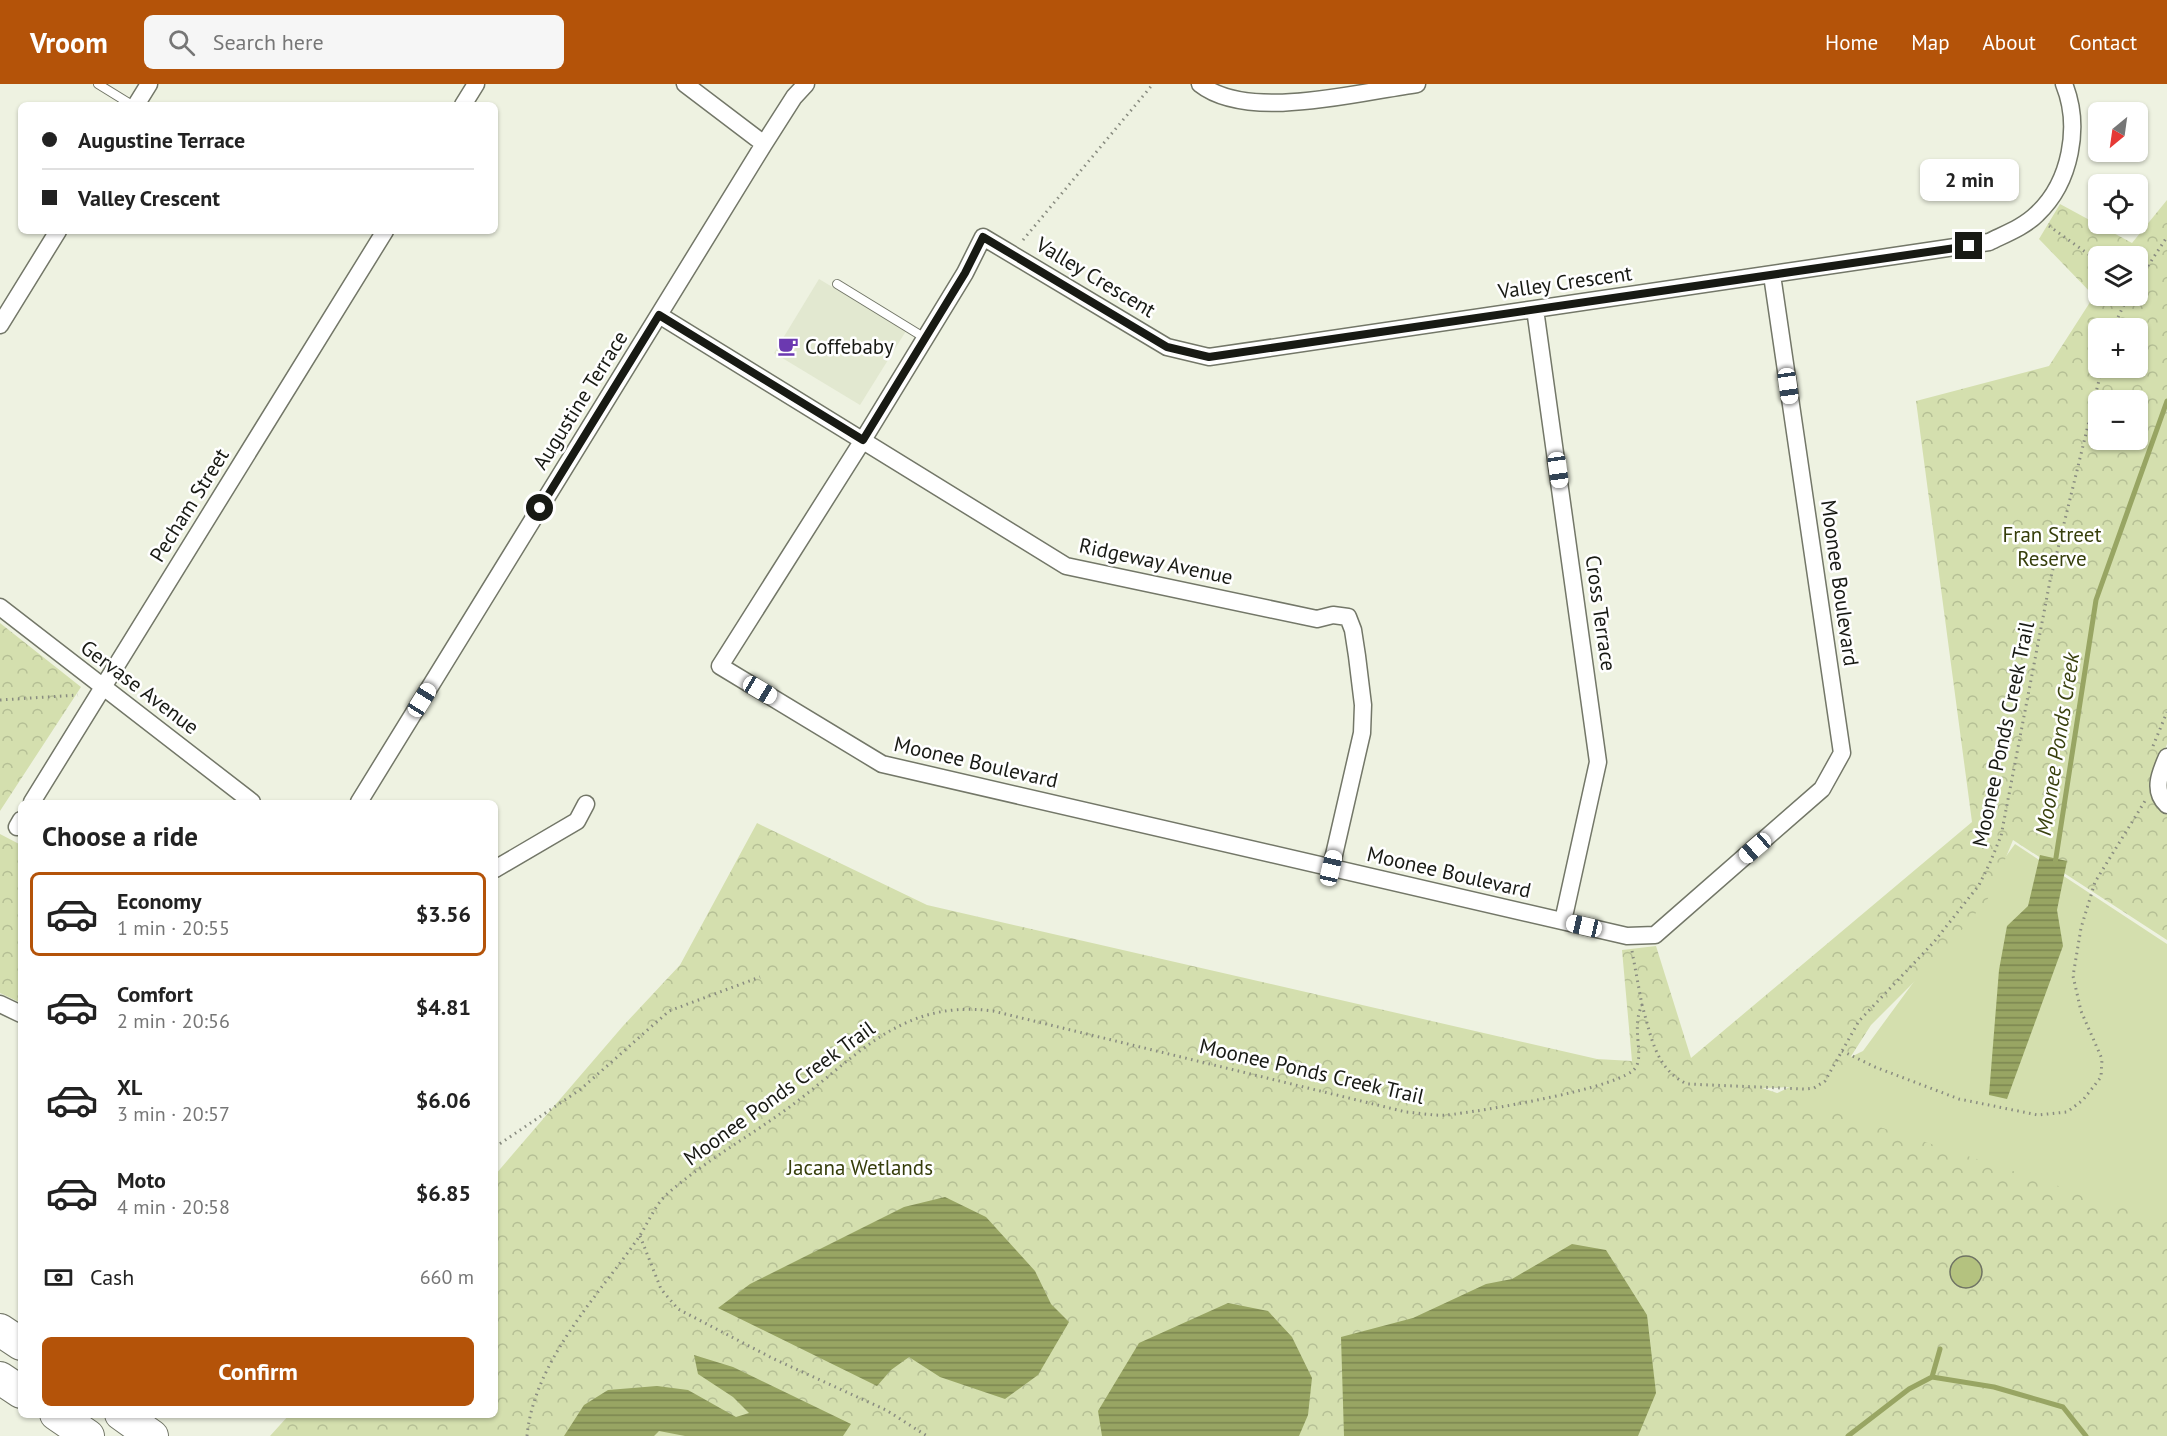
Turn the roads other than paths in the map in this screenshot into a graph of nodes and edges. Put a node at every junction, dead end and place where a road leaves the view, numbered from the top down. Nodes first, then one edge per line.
1 (98, 84) edge
2 (149, 84) edge
3 (476, 84) edge
4 (685, 84) edge
5 (806, 84) edge
6 (1200, 84) edge
7 (1418, 84) edge
8 (2064, 84) edge
9 (129, 102) edge
10 (136, 102) edge
11 (465, 102) edge
12 (764, 144) junction
13 (56, 234) edge
14 (383, 234) edge
15 (1772, 276) junction
16 (837, 284) dead end
17 (1535, 309) junction
18 (659, 315) junction
19 (0, 325) edge
20 (925, 338) junction
21 (863, 440) junction
22 (0, 607) edge
23 (103, 688) junction
24 (2167, 757) edge
25 (2163, 798) edge
26 (33, 800) edge
27 (249, 800) edge
28 (360, 800) edge
29 (586, 804) dead end
30 (498, 868) edge
31 (1331, 868) junction
32 (1563, 921) junction
33 (0, 1004) edge
34 (18, 1013) edge
35 (0, 1330) edge
36 (18, 1342) edge
37 (0, 1378) edge
38 (18, 1390) edge
39 (62, 1418) edge
40 (127, 1418) edge
41 (88, 1436) edge
42 (152, 1436) edge

1 - 9 lane
2 - 10 street
3 - 11 street
4 - 12 street
5 - 12 street, Augustine Terrace
6 - 7 street
8 - 15 street, Valley Crescent
12 - 18 street, Augustine Terrace
13 - 19 street
14 - 23 street, Pecham Street
15 - 17 street, Valley Crescent
15 - 32 street, Moonee Boulevard
16 - 20 lane
17 - 20 street, Valley Crescent
17 - 32 street, Cross Terrace
18 - 21 street, Ridgeway Avenue
18 - 28 street, Augustine Terrace
20 - 21 street
21 - 31 street, Ridgeway Avenue
21 - 31 street, Moonee Boulevard
22 - 23 street, Gervase Avenue
23 - 26 street, Pecham Street
23 - 27 street, Gervase Avenue
24 - 25 street
29 - 30 street
31 - 32 street, Moonee Boulevard
33 - 34 street
35 - 36 highway
37 - 38 highway
39 - 41 highway
40 - 42 highway

